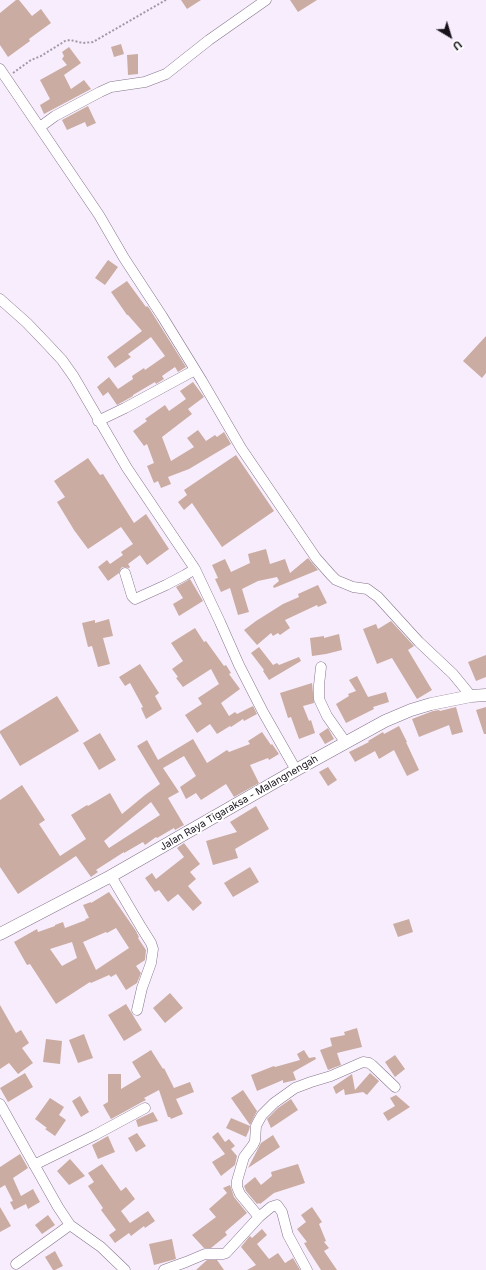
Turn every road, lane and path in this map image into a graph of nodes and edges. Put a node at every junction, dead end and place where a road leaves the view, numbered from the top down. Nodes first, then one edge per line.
1 (166, 0) edge
2 (266, 0) edge
3 (0, 70) edge
4 (7, 79) junction
5 (40, 127) junction
6 (0, 299) edge
7 (195, 370) junction
8 (98, 420) junction
9 (195, 569) junction
10 (125, 573) dead end
11 (321, 667) dead end
12 (486, 695) edge
13 (471, 696) junction
14 (346, 742) junction
15 (296, 770) junction
16 (111, 876) junction
17 (0, 934) edge
18 (137, 1010) dead end
19 (394, 1087) dead end
20 (0, 1104) edge
21 (145, 1108) dead end
22 (34, 1165) junction
23 (259, 1217) junction
24 (70, 1225) junction
25 (16, 1264) dead end
26 (125, 1270) edge
27 (164, 1270) edge
28 (306, 1270) edge

1 - 4 path
2 - 5 street
3 - 4 street
4 - 5 street
5 - 7 street
6 - 8 street
7 - 8 street
7 - 13 street
8 - 9 street
9 - 10 street
9 - 15 street
11 - 14 street
12 - 13 main road, Jalan Raya Tigaraksa - Malangnengah
13 - 14 main road, Jalan Raya Tigaraksa - Malangnengah
14 - 15 main road, Jalan Raya Tigaraksa - Malangnengah
15 - 16 main road, Jalan Raya Tigaraksa - Malangnengah
16 - 17 main road, Jalan Raya Tigaraksa - Malangnengah
16 - 18 street
19 - 23 street
20 - 22 street
21 - 22 street
22 - 24 street
23 - 27 street
23 - 28 street
24 - 25 street
24 - 26 street

